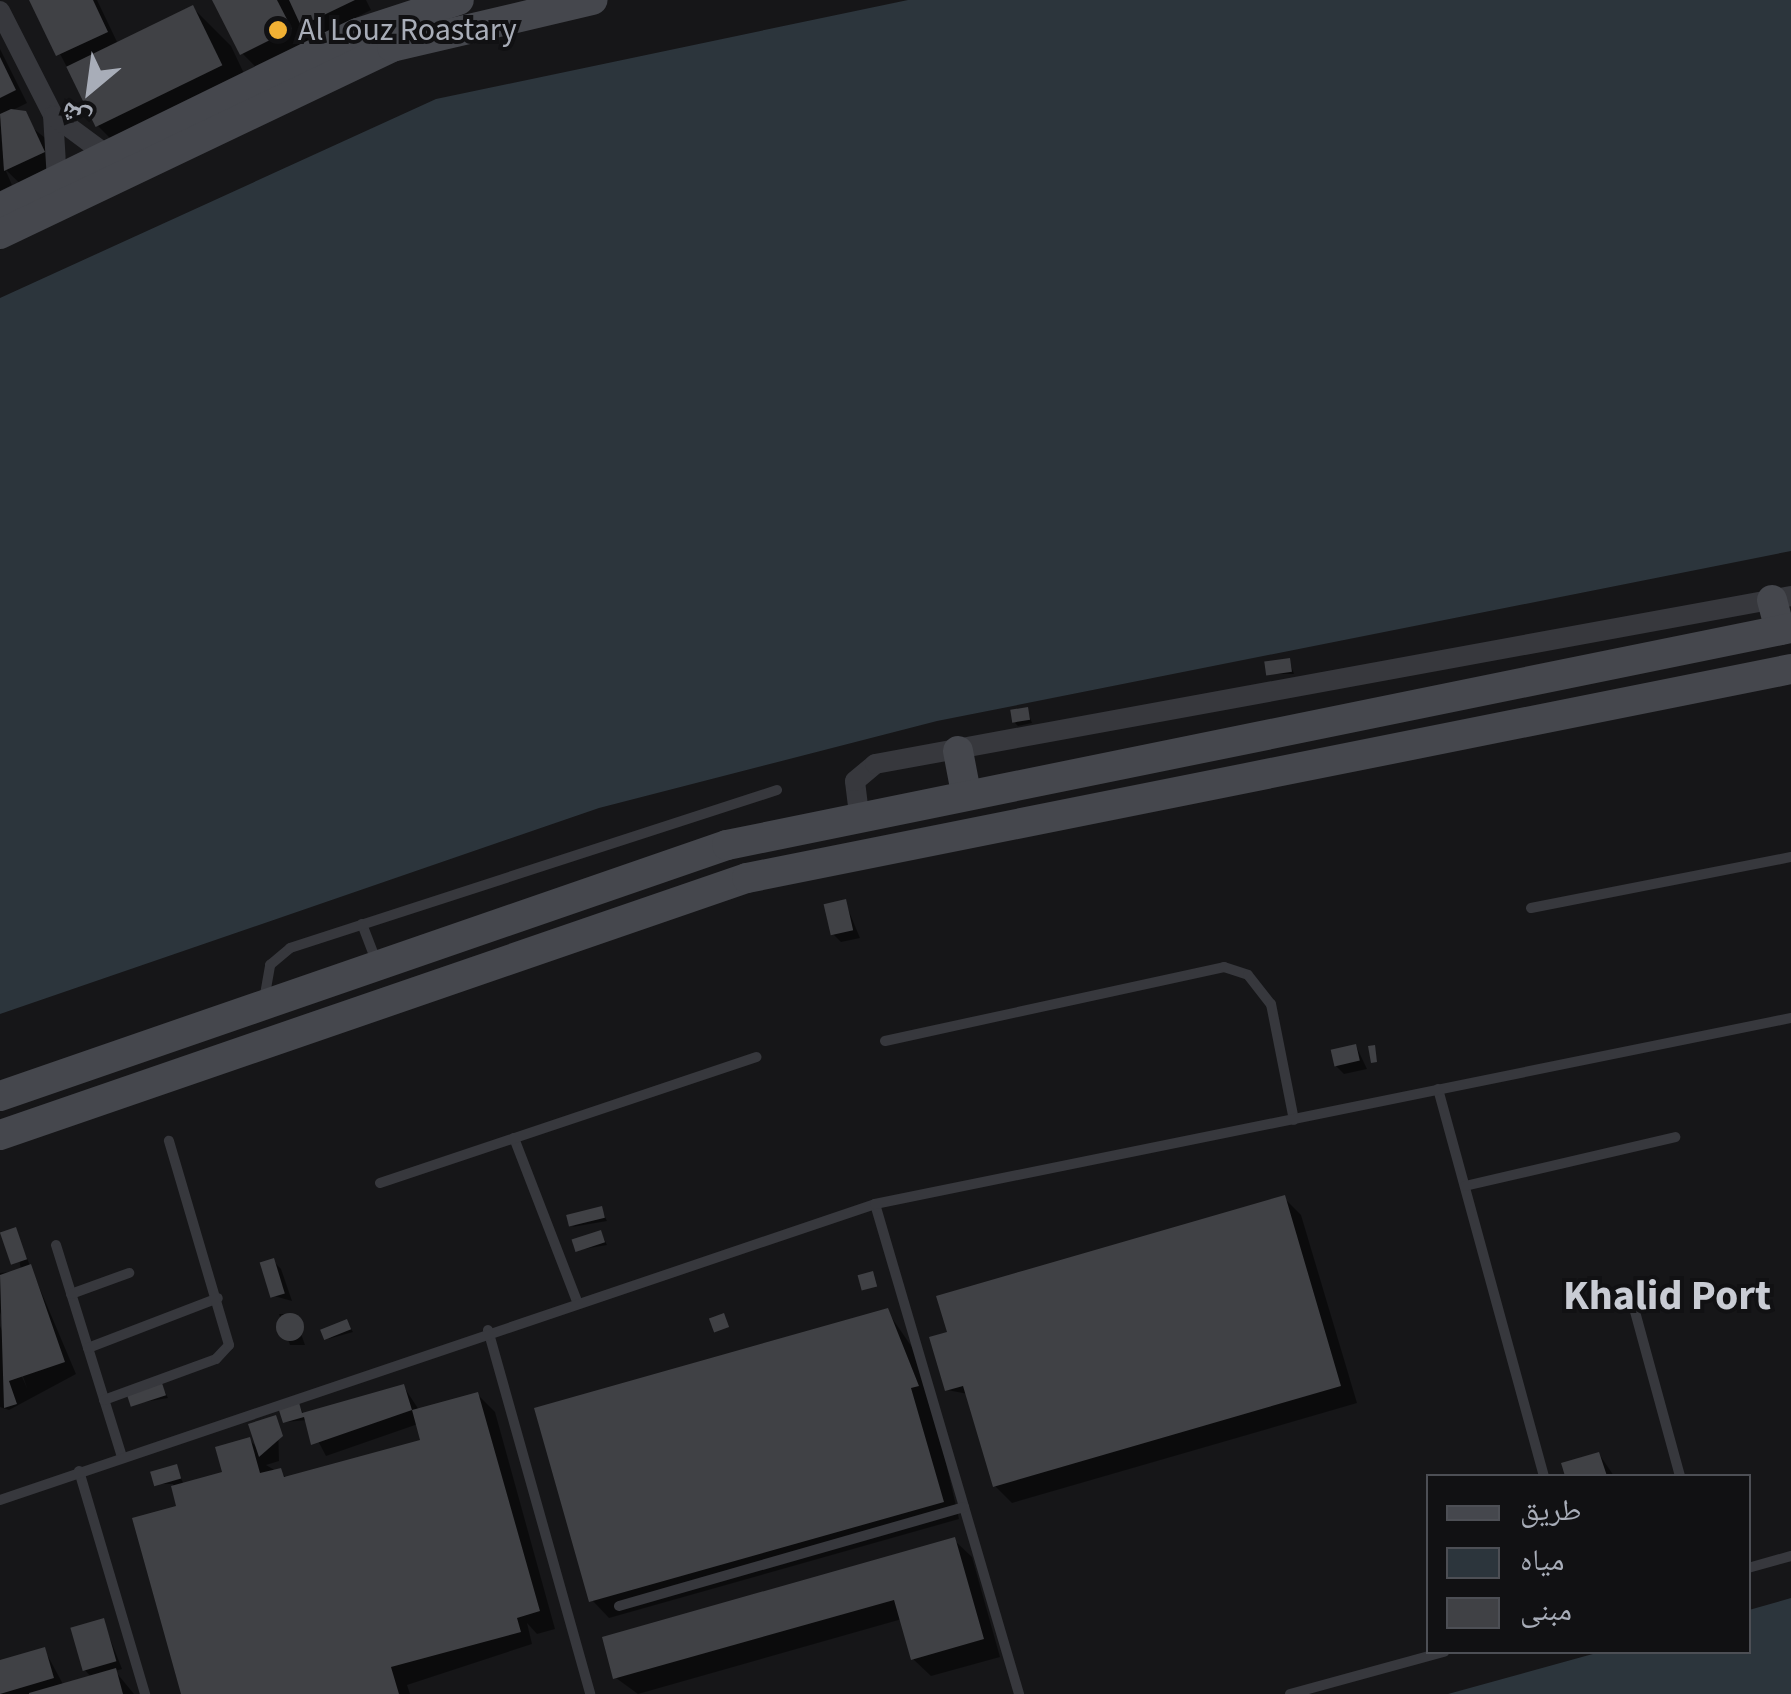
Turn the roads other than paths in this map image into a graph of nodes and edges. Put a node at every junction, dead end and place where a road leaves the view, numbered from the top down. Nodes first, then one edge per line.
1 (459, 0) edge
2 (593, 0) edge
3 (0, 11) edge
4 (53, 115) junction
5 (108, 156) junction
6 (57, 182) junction
7 (0, 208) edge
8 (0, 234) edge
9 (1784, 614) edge
10 (1672, 636) junction
11 (1791, 669) edge
12 (958, 751) junction
13 (776, 790) dead end
14 (966, 792) junction
15 (859, 814) junction
16 (1791, 857) edge
17 (1531, 908) dead end
18 (362, 924) junction
19 (378, 964) junction
20 (264, 1003) junction
21 (1791, 1018) edge
22 (885, 1040) dead end
23 (757, 1057) dead end
24 (1438, 1089) junction
25 (0, 1096) edge
26 (1294, 1120) junction
27 (0, 1135) edge
28 (514, 1138) junction
29 (1676, 1138) dead end
30 (169, 1141) dead end
31 (380, 1183) dead end
32 (1464, 1186) junction
33 (876, 1204) junction
34 (56, 1245) dead end
35 (129, 1273) dead end
36 (71, 1294) junction
37 (1631, 1297) dead end
38 (218, 1298) junction
39 (576, 1300) junction
40 (488, 1330) junction
41 (88, 1348) junction
42 (104, 1400) junction
43 (122, 1456) junction
44 (80, 1471) junction
45 (1543, 1474) edge
46 (1679, 1474) edge
47 (0, 1500) edge
48 (964, 1507) junction
49 (1791, 1556) edge
50 (1751, 1567) edge
51 (619, 1606) dead end
52 (1437, 1654) edge
53 (145, 1694) edge
54 (590, 1694) edge
55 (1019, 1694) edge
56 (1290, 1694) edge

1 - 5 street
2 - 8 street
3 - 4 street
4 - 5 street
4 - 6 street
5 - 6 street
6 - 7 street
9 - 10 street
10 - 12 street
10 - 14 street
11 - 27 street
12 - 14 street
12 - 15 street
13 - 18 lane
14 - 15 street
15 - 19 street
16 - 17 lane
18 - 19 lane
18 - 20 lane
19 - 20 street
20 - 25 street
21 - 24 lane
22 - 26 lane
23 - 28 lane
24 - 26 lane
24 - 32 lane
26 - 33 lane
28 - 31 lane
28 - 39 lane
29 - 32 lane
30 - 38 lane
32 - 45 lane
33 - 39 lane
33 - 48 lane
34 - 36 lane
35 - 36 lane
36 - 41 lane
37 - 46 lane
38 - 41 lane
38 - 42 lane
39 - 40 lane
40 - 43 lane
40 - 54 lane
41 - 42 lane
42 - 43 lane
43 - 44 lane
44 - 47 lane
44 - 53 lane
48 - 51 lane
48 - 55 lane
49 - 50 lane
52 - 56 lane

